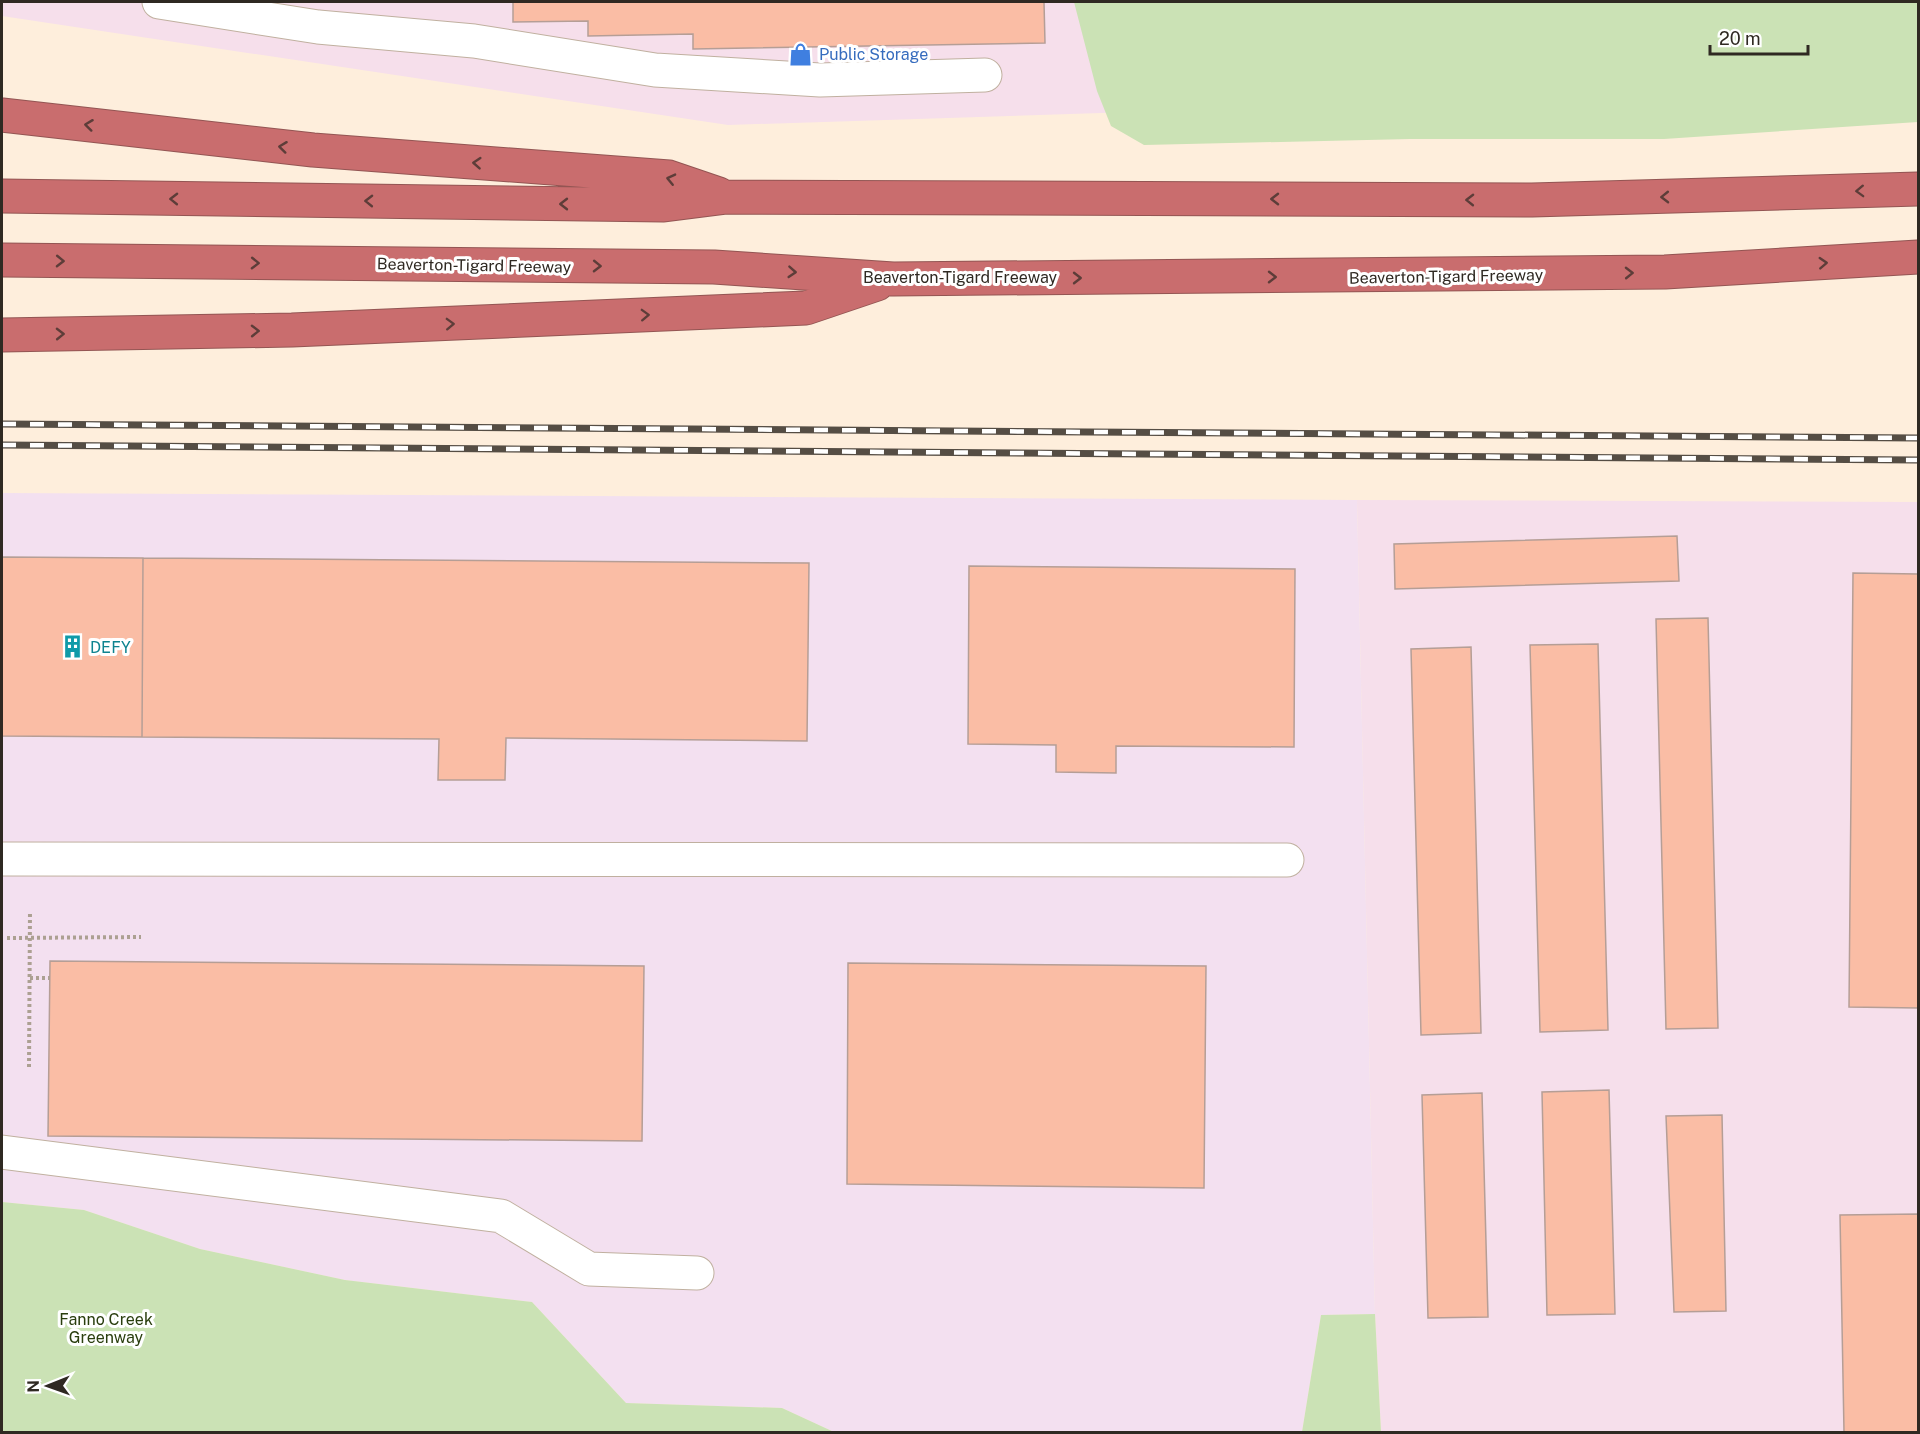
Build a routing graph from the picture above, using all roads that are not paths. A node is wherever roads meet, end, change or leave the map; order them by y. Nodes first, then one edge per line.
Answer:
1 (159, 2) edge
2 (985, 75) dead end
3 (2, 115) edge
4 (1918, 189) edge
5 (2, 196) edge
6 (727, 197) junction
7 (1918, 257) edge
8 (2, 260) edge
9 (893, 279) junction
10 (2, 335) edge
11 (2, 860) edge
12 (1287, 860) dead end
13 (2, 1152) edge
14 (697, 1273) dead end

1 - 2 lane
6 -> 3 highway
4 -> 6 highway
6 -> 5 highway
9 -> 7 highway, Beaverton-Tigard Freeway
8 -> 9 highway, Beaverton-Tigard Freeway
10 -> 9 highway
11 - 12 lane
13 - 14 lane

